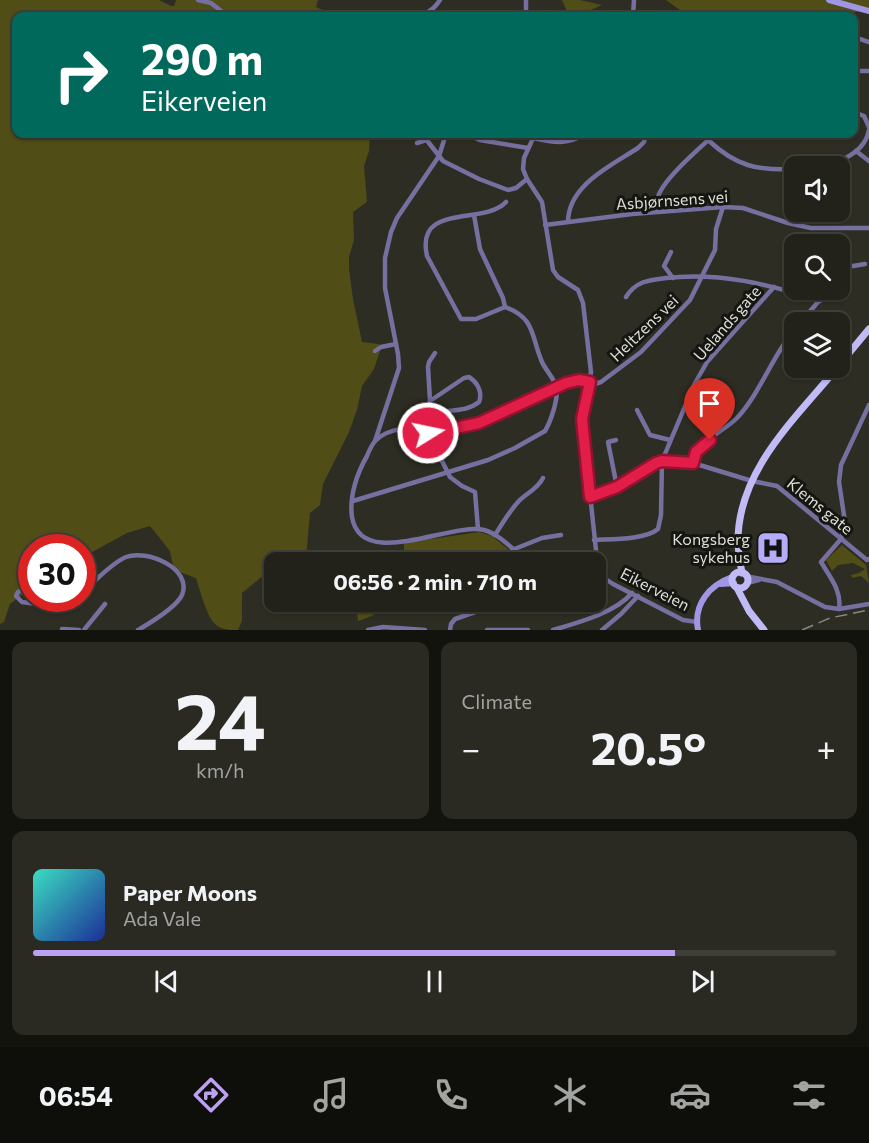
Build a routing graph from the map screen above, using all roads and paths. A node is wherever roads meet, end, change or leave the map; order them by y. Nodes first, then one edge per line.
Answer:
1 (198, 0) edge
2 (440, 0) edge
3 (829, 0) edge
4 (869, 11) edge
5 (222, 12) edge
6 (430, 12) edge
7 (858, 114) edge
8 (869, 128) edge
9 (445, 138) edge
10 (478, 138) edge
11 (533, 138) edge
12 (541, 138) edge
13 (576, 138) edge
14 (645, 138) edge
15 (710, 138) edge
16 (426, 140) joint
17 (708, 140) junction
18 (417, 143) dead end
19 (528, 148) junction
20 (856, 151) junction
21 (438, 156) junction
22 (847, 156) edge
23 (869, 161) edge
24 (784, 169) edge
25 (527, 179) junction
26 (506, 202) dead end
27 (723, 207) junction
28 (657, 211) junction
29 (474, 215) junction
30 (568, 222) junction
31 (545, 225) junction
32 (869, 228) edge
33 (671, 252) dead end
34 (865, 264) dead end
35 (850, 266) edge
36 (701, 276) junction
37 (673, 278) junction
38 (774, 287) junction
39 (626, 297) dead end
40 (820, 301) joint
41 (505, 307) junction
42 (810, 312) edge
43 (869, 329) edge
44 (784, 343) edge
45 (396, 344) junction
46 (375, 351) dead end
47 (850, 352) edge
48 (435, 353) dead end
49 (829, 378) edge
50 (590, 384) junction
51 (557, 388) junction
52 (430, 401) junction
53 (869, 405) edge
54 (637, 410) dead end
55 (429, 415) junction
56 (428, 428) junction
57 (616, 440) dead end
58 (670, 440) junction
59 (375, 441) junction
60 (662, 461) junction
61 (693, 463) junction
62 (448, 473) junction
63 (543, 478) dead end
64 (752, 481) junction
65 (617, 487) junction
66 (590, 497) junction
67 (353, 501) junction
68 (478, 529) junction
69 (495, 535) junction
70 (561, 535) dead end
71 (841, 539) junction
72 (594, 540) junction
73 (512, 550) junction
74 (515, 552) edge
75 (595, 552) edge
76 (868, 561) edge
77 (606, 579) edge
78 (740, 580) junction
79 (96, 581) edge
80 (632, 593) junction
81 (638, 596) junction
82 (105, 604) dead end
83 (869, 604) edge
84 (839, 609) junction
85 (475, 612) edge
86 (697, 622) junction
87 (145, 628) edge
88 (62, 629) edge
89 (79, 630) edge
90 (84, 630) edge
91 (138, 630) edge
92 (368, 630) edge
93 (413, 630) edge
94 (425, 630) edge
95 (450, 630) edge
96 (487, 630) edge
97 (528, 630) edge
98 (553, 630) edge
99 (602, 630) edge
100 (698, 630) edge
101 (764, 630) edge

1 - 5 street
2 - 6 street
3 - 4 main road
7 - 8 street
8 - 20 street
9 - 21 street
10 - 19 street
11 - 19 street
12 - 13 street
14 - 30 street
15 - 17 street
16 - 18 street
16 - 21 street
17 - 24 street
17 - 28 street
19 - 25 street
20 - 22 street
20 - 23 street
21 - 25 street
21 - 45 street
25 - 31 street, Eikerveien
26 - 29 street
27 - 28 street, Asbjørnsens vei
27 - 32 street, Asbjørnsens vei
27 - 36 street, Heltzens vei
28 - 30 street, Asbjørnsens vei
29 - 41 street
29 - 41 street
30 - 31 street, Asbjørnsens vei
31 - 50 street, Eikerveien
33 - 37 street
34 - 35 street
36 - 37 street
36 - 38 street
36 - 50 street, Heltzens vei
37 - 39 street
38 - 40 street
38 - 58 street, Uelands gate
40 - 42 street
41 - 51 street
43 - 47 main road
44 - 61 street
45 - 46 street
45 - 59 street
48 - 52 street
49 - 64 main road
50 - 51 street
50 - 66 street, Eikerveien
51 - 56 street
51 - 62 street
52 - 55 street
52 - 55 street
53 - 71 street
54 - 58 street
55 - 56 street
56 - 59 street
56 - 62 street
57 - 65 street
58 - 60 street, Uelands gate
59 - 67 street
60 - 61 street, Klems gate
60 - 65 street
60 - 72 street, Uelands gate
61 - 64 street, Klems gate
62 - 67 street
62 - 68 street
63 - 69 street
64 - 71 street, Klems gate
64 - 78 main road
65 - 66 street
66 - 72 street, Eikerveien
67 - 68 street
68 - 69 street
69 - 73 street
70 - 73 street
71 - 76 street, Klems gate
71 - 84 street
72 - 75 street, Eikerveien
73 - 74 street
77 - 80 street, Eikerveien
78 - 84 street
78 - 86 main road, Eikerveien
78 - 101 main road
79 - 87 street
80 - 81 street, Eikerveien
80 - 98 street
81 - 86 street, Eikerveien
81 - 99 street
82 - 90 street
83 - 84 street
85 - 95 street
86 - 100 main road, Eikerveien
87 - 91 street
88 - 89 street
92 - 93 street
93 - 94 street
96 - 97 street

